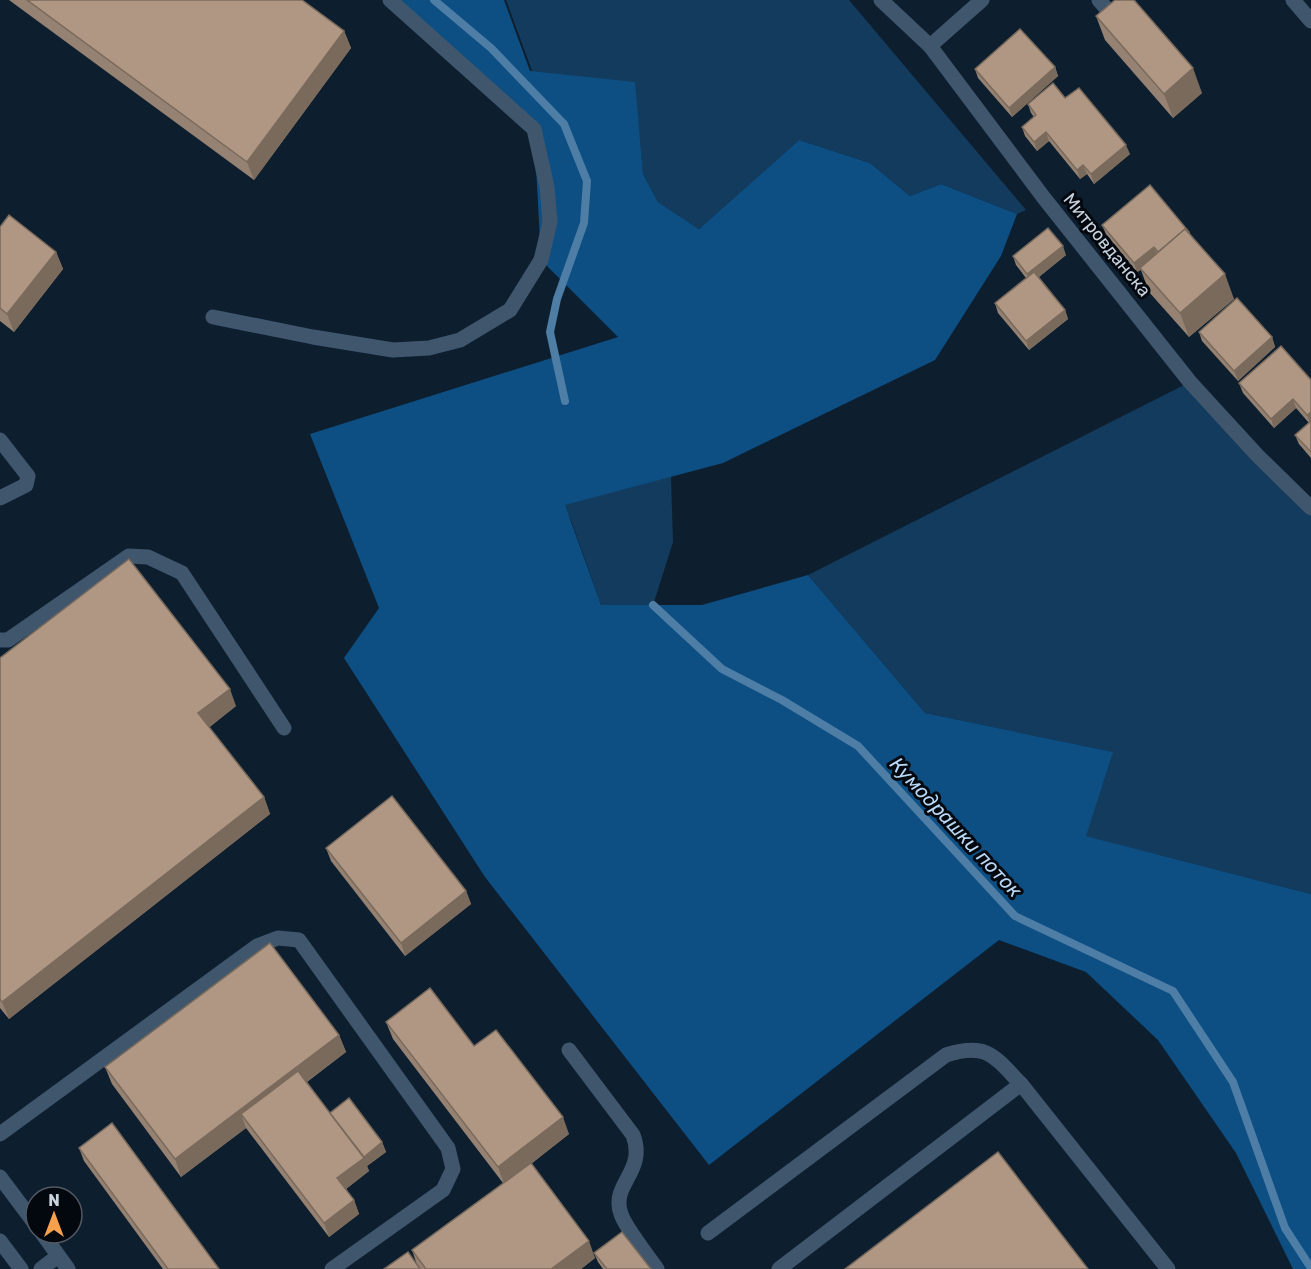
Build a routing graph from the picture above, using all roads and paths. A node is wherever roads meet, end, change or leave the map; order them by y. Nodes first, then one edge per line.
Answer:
1 (390, 0) edge
2 (881, 0) edge
3 (982, 0) edge
4 (1099, 0) edge
5 (1293, 0) edge
6 (1112, 15) edge
7 (1311, 21) edge
8 (930, 46) junction
9 (213, 317) dead end
10 (0, 440) edge
11 (0, 498) edge
12 (1311, 508) edge
13 (0, 640) edge
14 (284, 728) dead end
15 (569, 1050) dead end
16 (1021, 1084) junction
17 (0, 1134) edge
18 (0, 1177) edge
19 (24, 1209) edge
20 (708, 1233) dead end
21 (0, 1241) edge
22 (50, 1245) edge
23 (58, 1256) junction
24 (21, 1269) edge
25 (41, 1269) edge
26 (68, 1269) edge
27 (332, 1269) edge
28 (657, 1269) edge
29 (779, 1269) edge
30 (1168, 1269) edge

1 - 9 street
2 - 8 street, Митровданска
3 - 8 street
4 - 6 street
5 - 7 street
8 - 12 street, Митровданска
10 - 11 street
13 - 14 street
15 - 28 street
16 - 20 street
16 - 29 street
16 - 30 street
17 - 27 street
18 - 19 street
21 - 24 street
22 - 23 street
23 - 25 street
23 - 26 street

